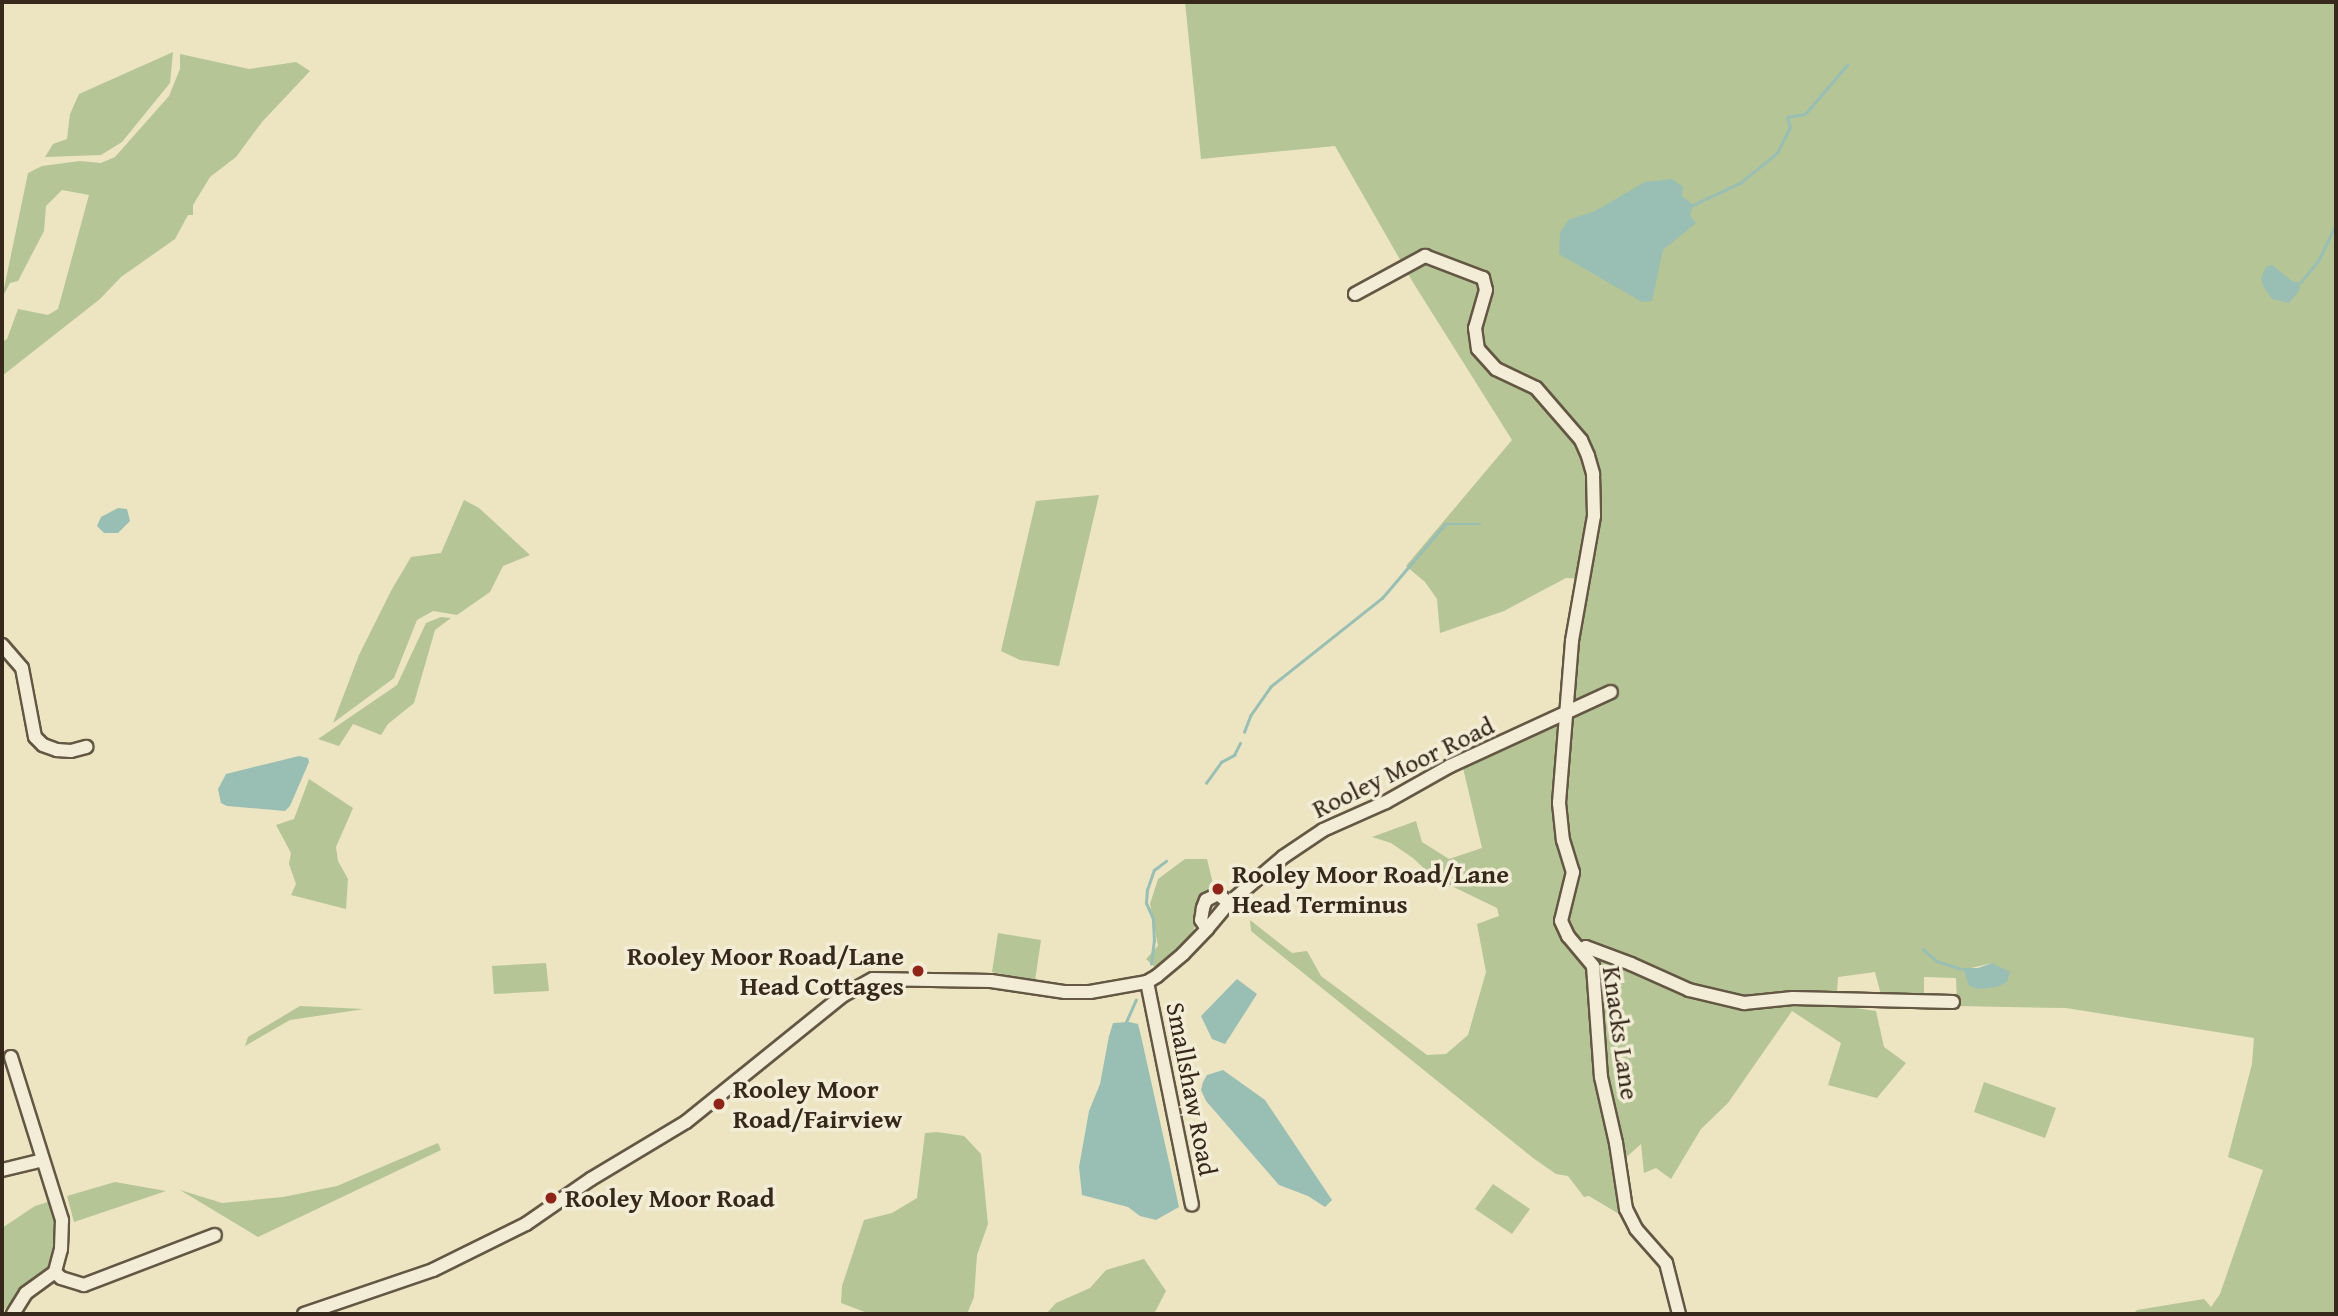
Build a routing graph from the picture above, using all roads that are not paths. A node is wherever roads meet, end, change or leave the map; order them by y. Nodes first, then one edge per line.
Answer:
1 (1355, 295) dead end
2 (2, 645) edge
3 (1611, 692) dead end
4 (1568, 712) junction
5 (86, 747) dead end
6 (1229, 903) junction
7 (1207, 929) junction
8 (1581, 949) junction
9 (1147, 982) junction
10 (1953, 1002) dead end
11 (11, 1058) dead end
12 (43, 1160) junction
13 (2, 1171) edge
14 (1192, 1205) dead end
15 (215, 1236) dead end
16 (55, 1272) junction
17 (13, 1314) edge
18 (303, 1314) edge
19 (1679, 1314) edge

1 - 4 street, Knacks Lane
2 - 5 street
3 - 4 street, Rooley Moor Road
4 - 6 street, Rooley Moor Road
4 - 8 street, Knacks Lane
6 - 7 street, Rooley Moor Road
6 - 7 street
7 - 9 street, Rooley Moor Road
8 - 10 street
8 - 19 street, Knacks Lane
9 - 14 street, Smallshaw Road
9 - 18 street, Rooley Moor Road
11 - 12 street
12 - 13 street
12 - 16 street
15 - 16 street
16 - 17 street

